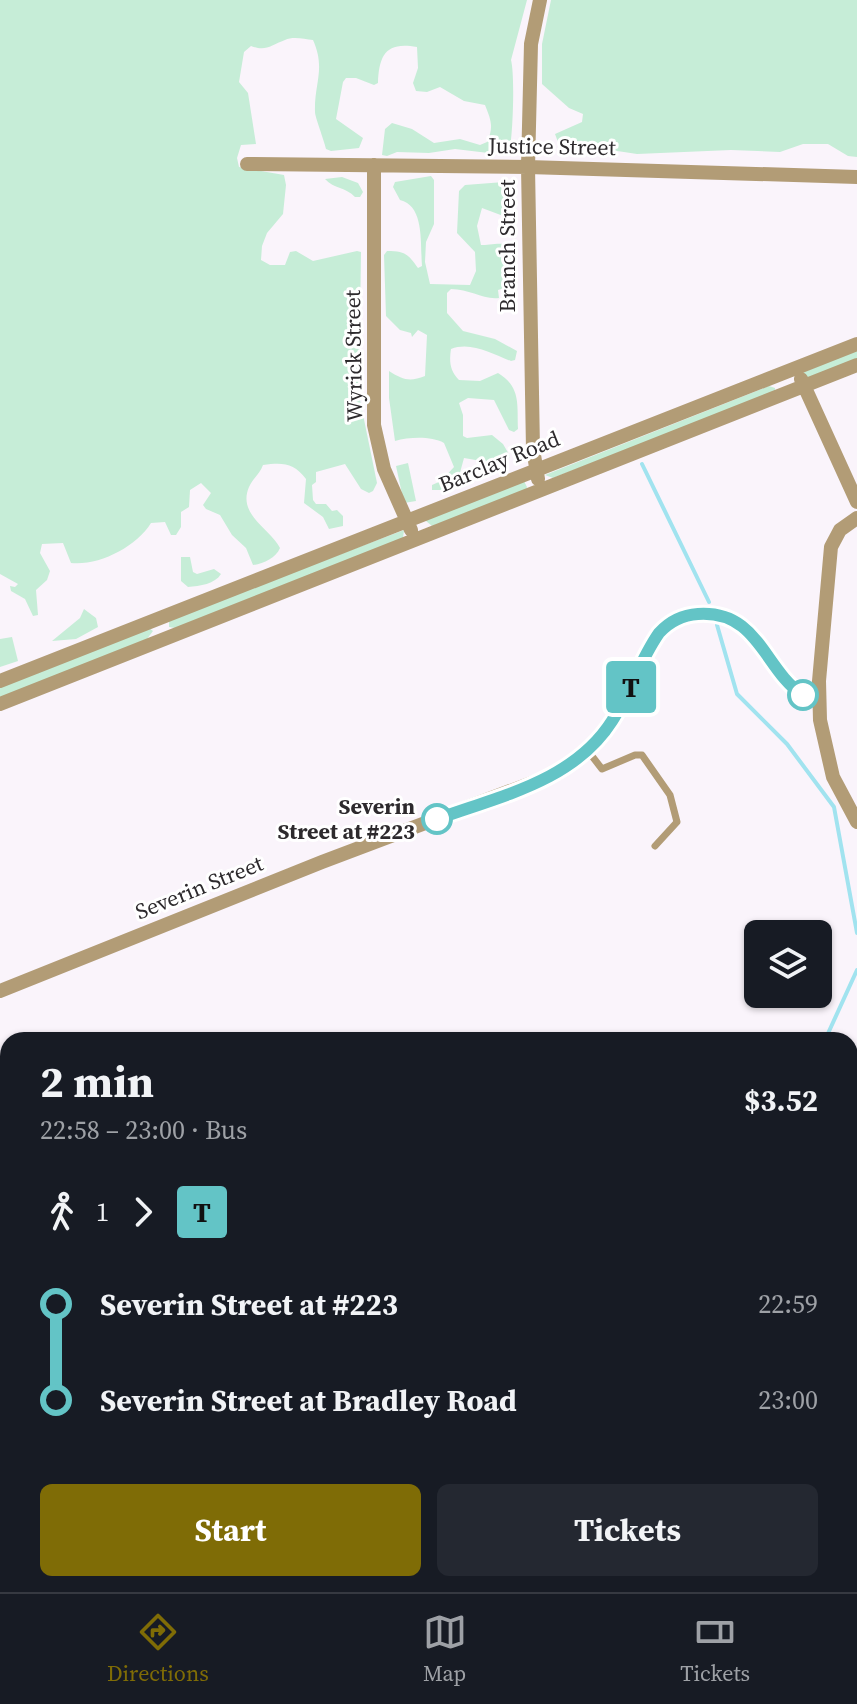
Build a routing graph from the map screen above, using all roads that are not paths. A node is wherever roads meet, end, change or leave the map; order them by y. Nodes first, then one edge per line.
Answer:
1 (540, 0) edge
2 (247, 164) dead end
3 (374, 165) junction
4 (528, 167) junction
5 (857, 177) edge
6 (857, 344) edge
7 (857, 365) edge
8 (794, 368) junction
9 (805, 385) junction
10 (535, 470) junction
11 (543, 490) junction
12 (857, 502) edge
13 (857, 518) edge
14 (407, 521) junction
15 (414, 538) junction
16 (157, 619) junction
17 (164, 639) junction
18 (0, 681) edge
19 (818, 700) junction
20 (0, 704) edge
21 (588, 751) junction
22 (857, 822) edge
23 (655, 846) dead end
24 (0, 991) edge

1 - 4 street, Branch Street
2 - 3 street, Justice Street
3 - 4 street, Justice Street
3 - 14 street, Wyrick Street
4 - 5 street, Justice Street
4 - 10 street, Branch Street
6 - 8 street, Barclay Road
7 - 9 street, Barclay Road
8 - 9 street
8 - 10 street, Barclay Road
9 - 11 street, Barclay Road
9 - 12 street
10 - 11 street, Branch Street
10 - 14 street, Barclay Road
11 - 15 street, Barclay Road
13 - 19 street
14 - 15 street, Wyrick Street
14 - 16 street, Barclay Road
15 - 17 street, Barclay Road
16 - 17 street
16 - 18 street, Barclay Road
17 - 20 street, Barclay Road
19 - 21 street, Severin Street
19 - 22 street
21 - 23 lane
21 - 24 street, Severin Street

